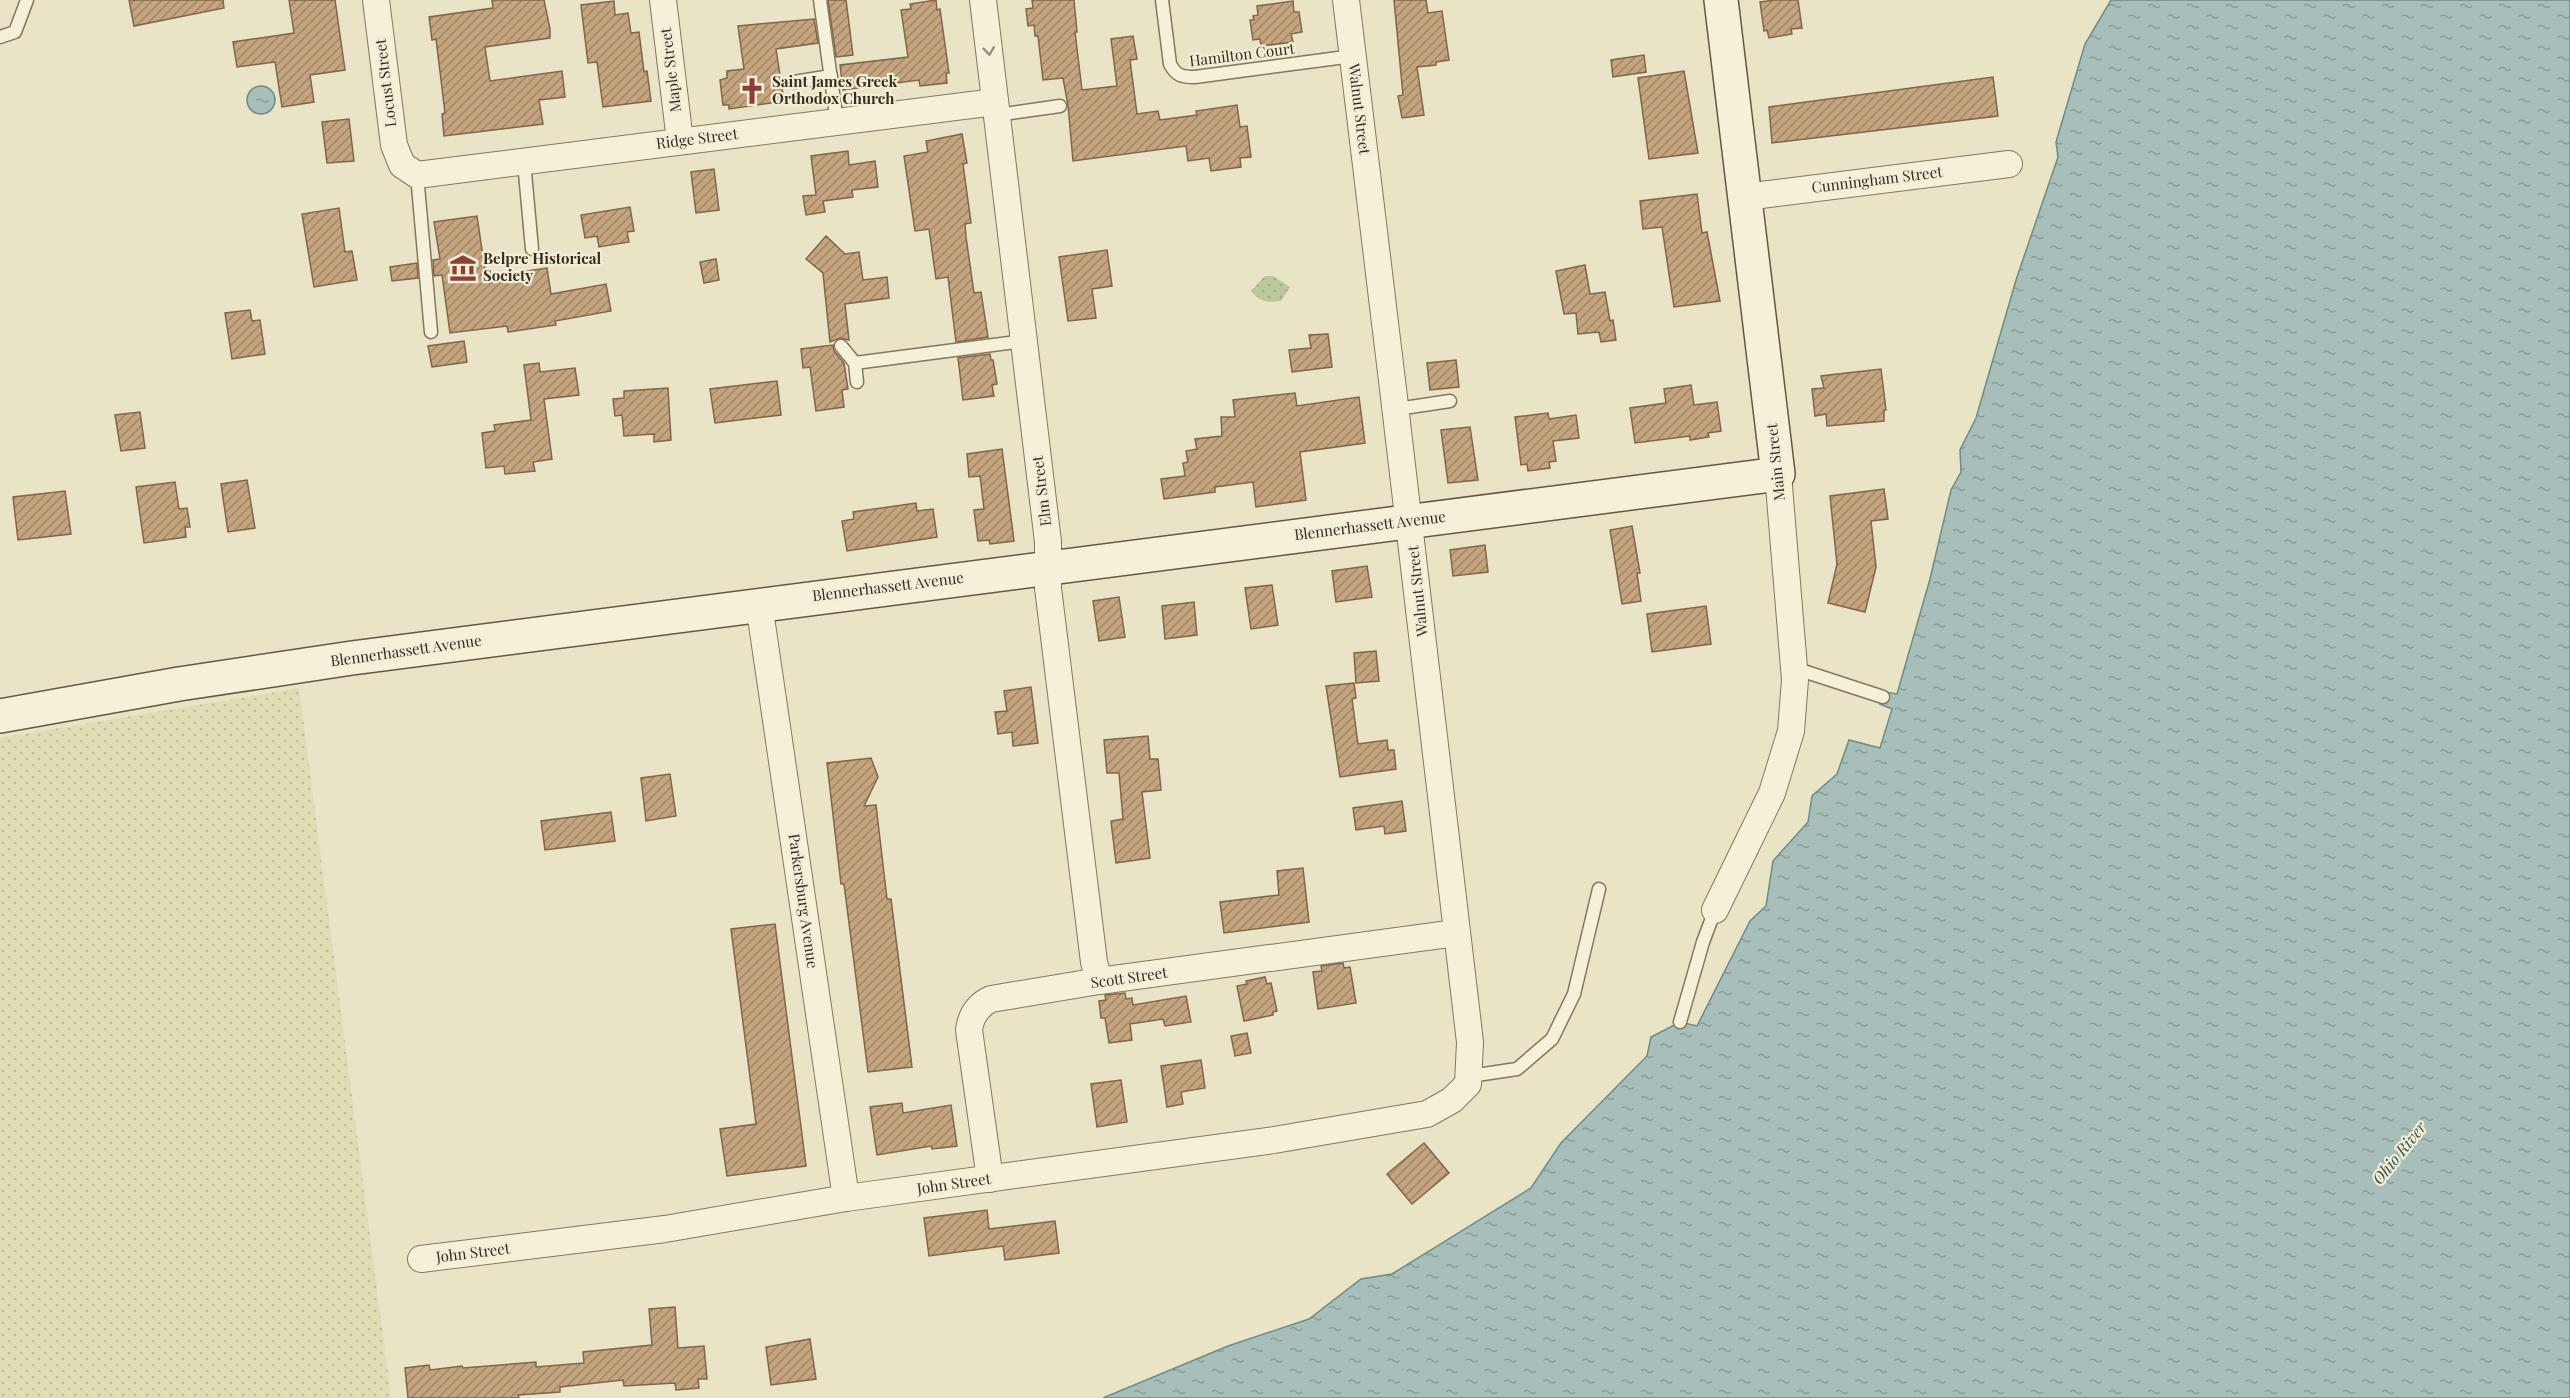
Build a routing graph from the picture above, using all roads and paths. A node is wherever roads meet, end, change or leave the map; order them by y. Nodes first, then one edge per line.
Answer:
1 (27, 0) edge
2 (376, 0) edge
3 (663, 0) edge
4 (820, 0) edge
5 (983, 0) edge
6 (1162, 0) edge
7 (1346, 0) edge
8 (1721, 0) edge
9 (0, 37) edge
10 (1353, 56) junction
11 (831, 76) junction
12 (794, 82) dead end
13 (1060, 106) dead end
14 (996, 109) junction
15 (837, 122) junction
16 (680, 141) junction
17 (524, 162) junction
18 (2009, 164) dead end
19 (409, 170) junction
20 (1745, 196) junction
21 (532, 249) dead end
22 (430, 332) dead end
23 (1024, 341) junction
24 (841, 346) dead end
25 (855, 363) junction
26 (857, 382) dead end
27 (1450, 401) dead end
28 (1396, 409) junction
29 (1778, 474) junction
30 (1410, 520) junction
31 (1049, 567) junction
32 (759, 604) junction
33 (1794, 668) junction
34 (1883, 697) dead end
35 (0, 716) edge
36 (1599, 890) dead end
37 (1715, 910) joint
38 (1456, 933) junction
39 (1099, 981) junction
40 (1680, 1022) dead end
41 (1470, 1076) junction
42 (990, 1179) junction
43 (846, 1198) junction
44 (421, 1259) dead end

1 - 9 lane
2 - 19 street, Locust Street
3 - 16 street, Maple Street
4 - 11 lane
5 -> 14 street, Elm Street
6 - 10 lane, Hamilton Court
7 - 10 street, Walnut Street
8 - 20 street, Main Street
10 - 28 street, Walnut Street
11 - 12 lane
11 - 15 lane
13 - 14 lane
14 - 15 street, Ridge Street
14 - 23 street, Elm Street
15 - 16 street, Ridge Street
16 - 17 street, Ridge Street
17 - 19 street, Ridge Street
17 - 21 lane
18 - 20 street, Cunningham Street
19 - 22 lane
20 - 29 street, Main Street
23 - 25 lane
23 - 31 street, Elm Street
24 - 25 lane
25 - 26 lane
27 - 28 lane
28 - 30 street, Walnut Street
29 - 30 street, Blennerhassett Avenue
29 - 33 street, Main Street
30 - 31 street, Blennerhassett Avenue
30 - 38 street, Walnut Street
31 - 32 street, Blennerhassett Avenue
31 - 39 street, Elm Street
32 - 35 street, Blennerhassett Avenue
32 - 43 street, Parkersburg Avenue
33 - 34 lane
33 - 37 street, Main Street
36 - 41 lane
37 - 40 lane
38 - 39 street, Scott Street
38 - 41 street, Walnut Street
39 - 42 street, Scott Street
41 - 42 street, John Street
42 - 43 street, John Street
43 - 44 street, John Street

